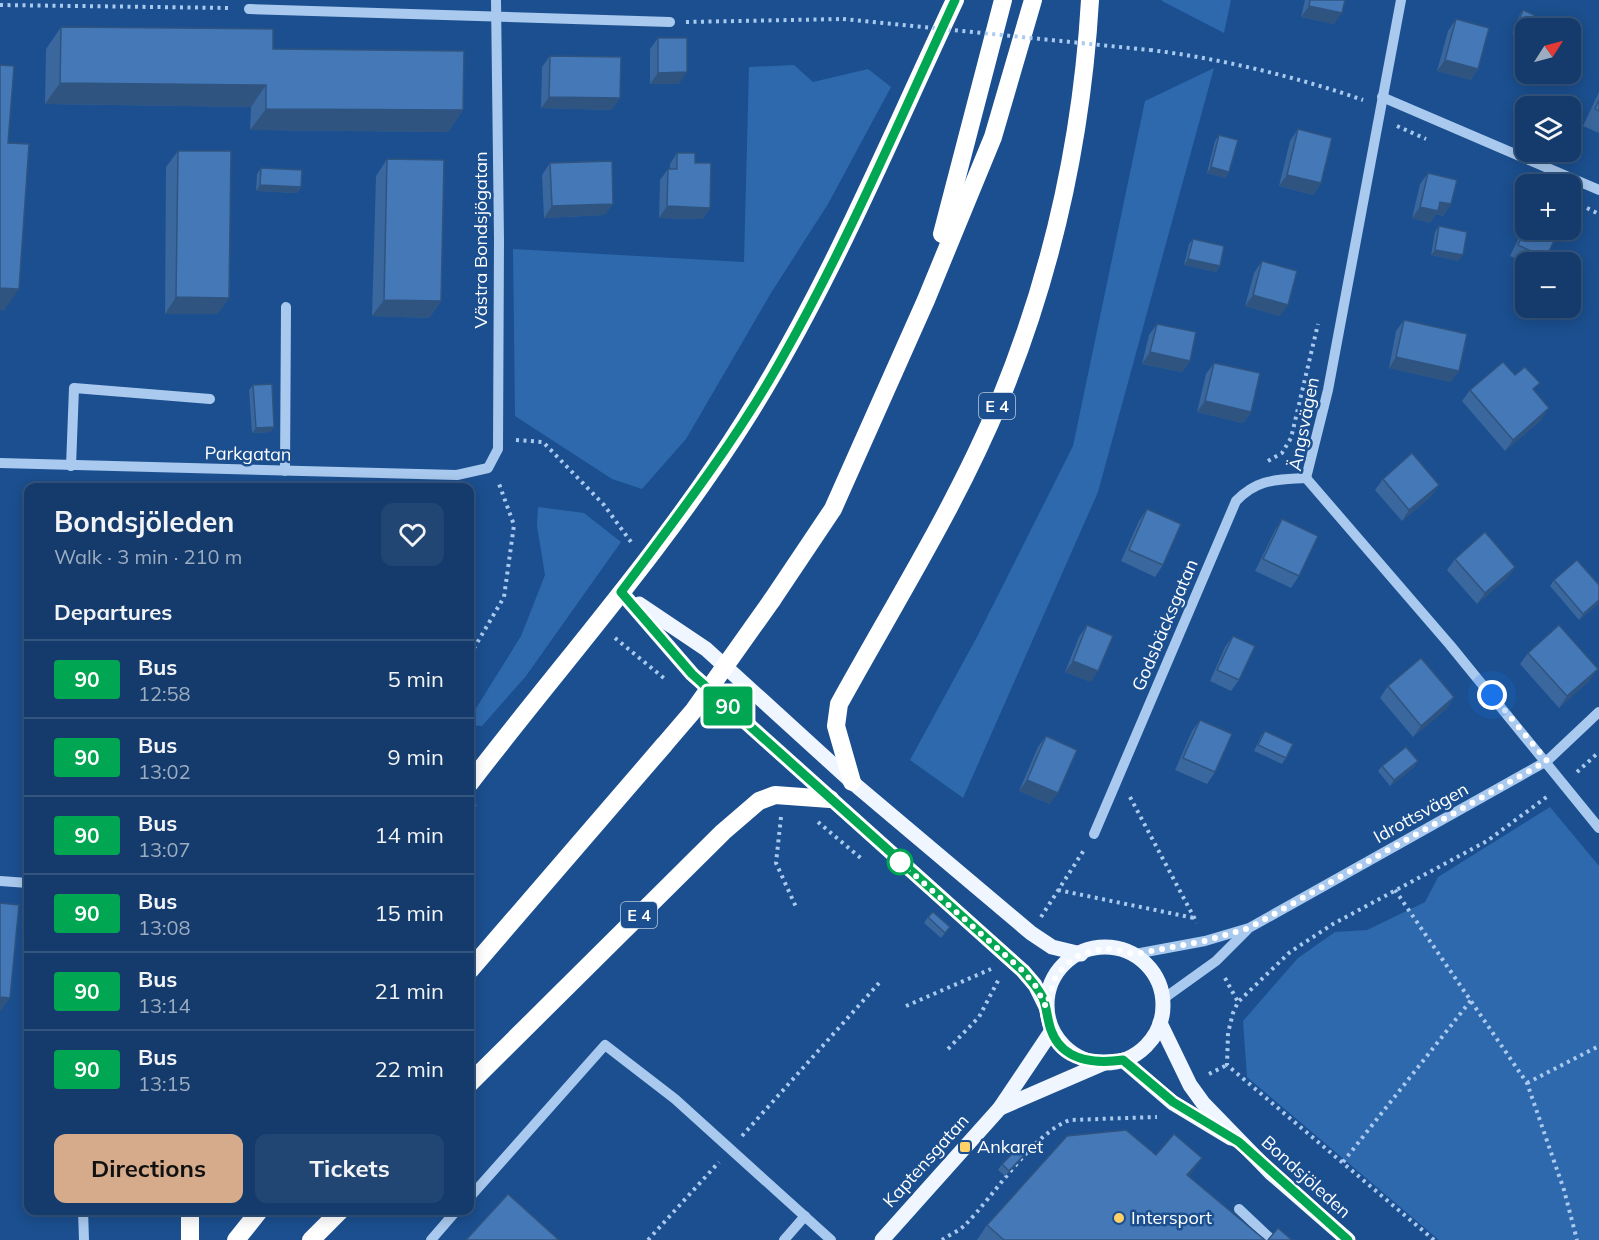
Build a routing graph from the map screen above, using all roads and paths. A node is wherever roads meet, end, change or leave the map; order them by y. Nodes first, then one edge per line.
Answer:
1 (496, 0) edge
2 (955, 0) edge
3 (1003, 0) edge
4 (1033, 0) edge
5 (1090, 0) edge
6 (1401, 0) edge
7 (0, 5) edge
8 (249, 9) joint
9 (495, 16) junction
10 (670, 22) joint
11 (1366, 89) dead end
12 (1382, 97) junction
13 (1363, 100) junction
14 (1361, 111) dead end
15 (1380, 113) junction
16 (1401, 129) dead end
17 (1599, 190) edge
18 (926, 300) junction
19 (286, 307) dead end
20 (1320, 313) dead end
21 (210, 399) dead end
22 (519, 440) dead end
23 (0, 463) edge
24 (492, 463) junction
25 (1265, 463) dead end
26 (70, 466) junction
27 (285, 471) junction
28 (1306, 478) junction
29 (633, 545) dead end
30 (621, 592) junction
31 (474, 648) edge
32 (1599, 712) edge
33 (1599, 752) edge
34 (1547, 761) junction
35 (1119, 774) junction
36 (474, 778) edge
37 (852, 782) junction
38 (1565, 784) junction
39 (830, 799) junction
40 (786, 813) dead end
41 (1597, 821) edge
42 (1094, 834) dead end
43 (0, 882) edge
44 (24, 883) edge
45 (1058, 890) dead end
46 (1395, 890) junction
47 (796, 907) dead end
48 (1194, 918) junction
49 (1249, 928) junction
50 (1200, 930) dead end
51 (1081, 954) junction
52 (1135, 954) junction
53 (474, 965) edge
54 (1000, 976) dead end
55 (1227, 981) dead end
56 (879, 982) dead end
57 (1163, 999) junction
58 (1472, 999) junction
59 (1238, 1002) junction
60 (1046, 1007) junction
61 (1160, 1023) junction
62 (1051, 1032) junction
63 (1599, 1046) edge
64 (948, 1049) dead end
65 (1123, 1060) junction
66 (1104, 1063) junction
67 (474, 1079) edge
68 (1527, 1083) junction
69 (1000, 1108) junction
70 (1166, 1111) dead end
71 (739, 1140) dead end
72 (1239, 1142) junction
73 (719, 1161) dead end
74 (1342, 1162) junction
75 (474, 1193) edge
76 (1239, 1209) dead end
77 (83, 1215) edge
78 (190, 1215) edge
79 (256, 1215) edge
80 (336, 1215) edge
81 (453, 1215) edge
82 (805, 1216) junction
83 (947, 1236) junction
84 (84, 1240) edge
85 (190, 1240) edge
86 (236, 1240) edge
87 (311, 1240) edge
88 (431, 1240) edge
89 (648, 1240) edge
90 (784, 1240) edge
91 (831, 1240) edge
92 (882, 1240) edge
93 (942, 1240) edge
94 (952, 1240) edge
95 (1272, 1240) edge
96 (1348, 1240) edge
97 (1434, 1240) edge
98 (1576, 1240) edge

1 - 9 street, Västra Bondsjögatan
2 - 30 highway
3 - 18 highway
4 - 18 highway
5 - 37 highway, E 4
6 - 12 street, Ängsvägen
7 - 8 path
8 - 9 street
9 - 10 street
9 - 24 street, Västra Bondsjögatan
10 - 13 path, bridge
11 - 13 path
12 - 15 street, Ängsvägen
12 - 17 street
13 - 14 path
13 - 15 path
15 - 16 path
15 - 28 street, Ängsvägen
18 - 53 highway, bridge
19 - 27 street
20 - 25 path
21 - 26 street
22 - 29 path
23 - 26 street, Parkgatan
24 - 27 street, Parkgatan
24 - 31 path
26 - 27 street, Parkgatan
28 - 34 street, Ängsvägen
28 - 35 street, Godsbäcksgatan
30 - 36 highway
30 - 37 main road
30 - 39 main road
32 - 34 street, Idrottsvägen
33 - 38 path
34 - 38 street, Ängsvägen
34 - 49 street, Idrottsvägen
35 - 42 street, Godsbäcksgatan
35 - 48 path
37 - 51 main road
38 - 41 street, Ängsvägen
38 - 46 path
39 - 60 main road
39 - 67 highway, E 4
40 - 47 path
43 - 44 street
45 - 48 path
46 - 58 path
46 - 59 path
48 - 50 path
49 - 52 street, Idrottsvägen
49 - 57 street, Idrottsvägen
51 - 52 main road
51 - 60 main road
52 - 57 main road
54 - 64 path
55 - 59 path
56 - 71 path
57 - 61 main road
58 - 68 path
58 - 74 path
59 - 74 path
60 - 62 main road
61 - 65 main road
61 - 72 main road, Bondsjöleden
62 - 66 main road
62 - 69 main road, Kaptensgatan
63 - 68 path
65 - 66 main road
65 - 72 main road, Bondsjöleden
66 - 69 main road, Kaptensgatan
68 - 98 path
69 - 92 main road, Kaptensgatan
70 - 83 path
72 - 96 main road, Bondsjöleden
73 - 89 path
74 - 97 path
75 - 82 street
76 - 95 street
77 - 84 street
78 - 85 highway
79 - 86 highway
80 - 87 highway
81 - 88 street
82 - 90 street
82 - 91 street
83 - 93 path
83 - 94 path

